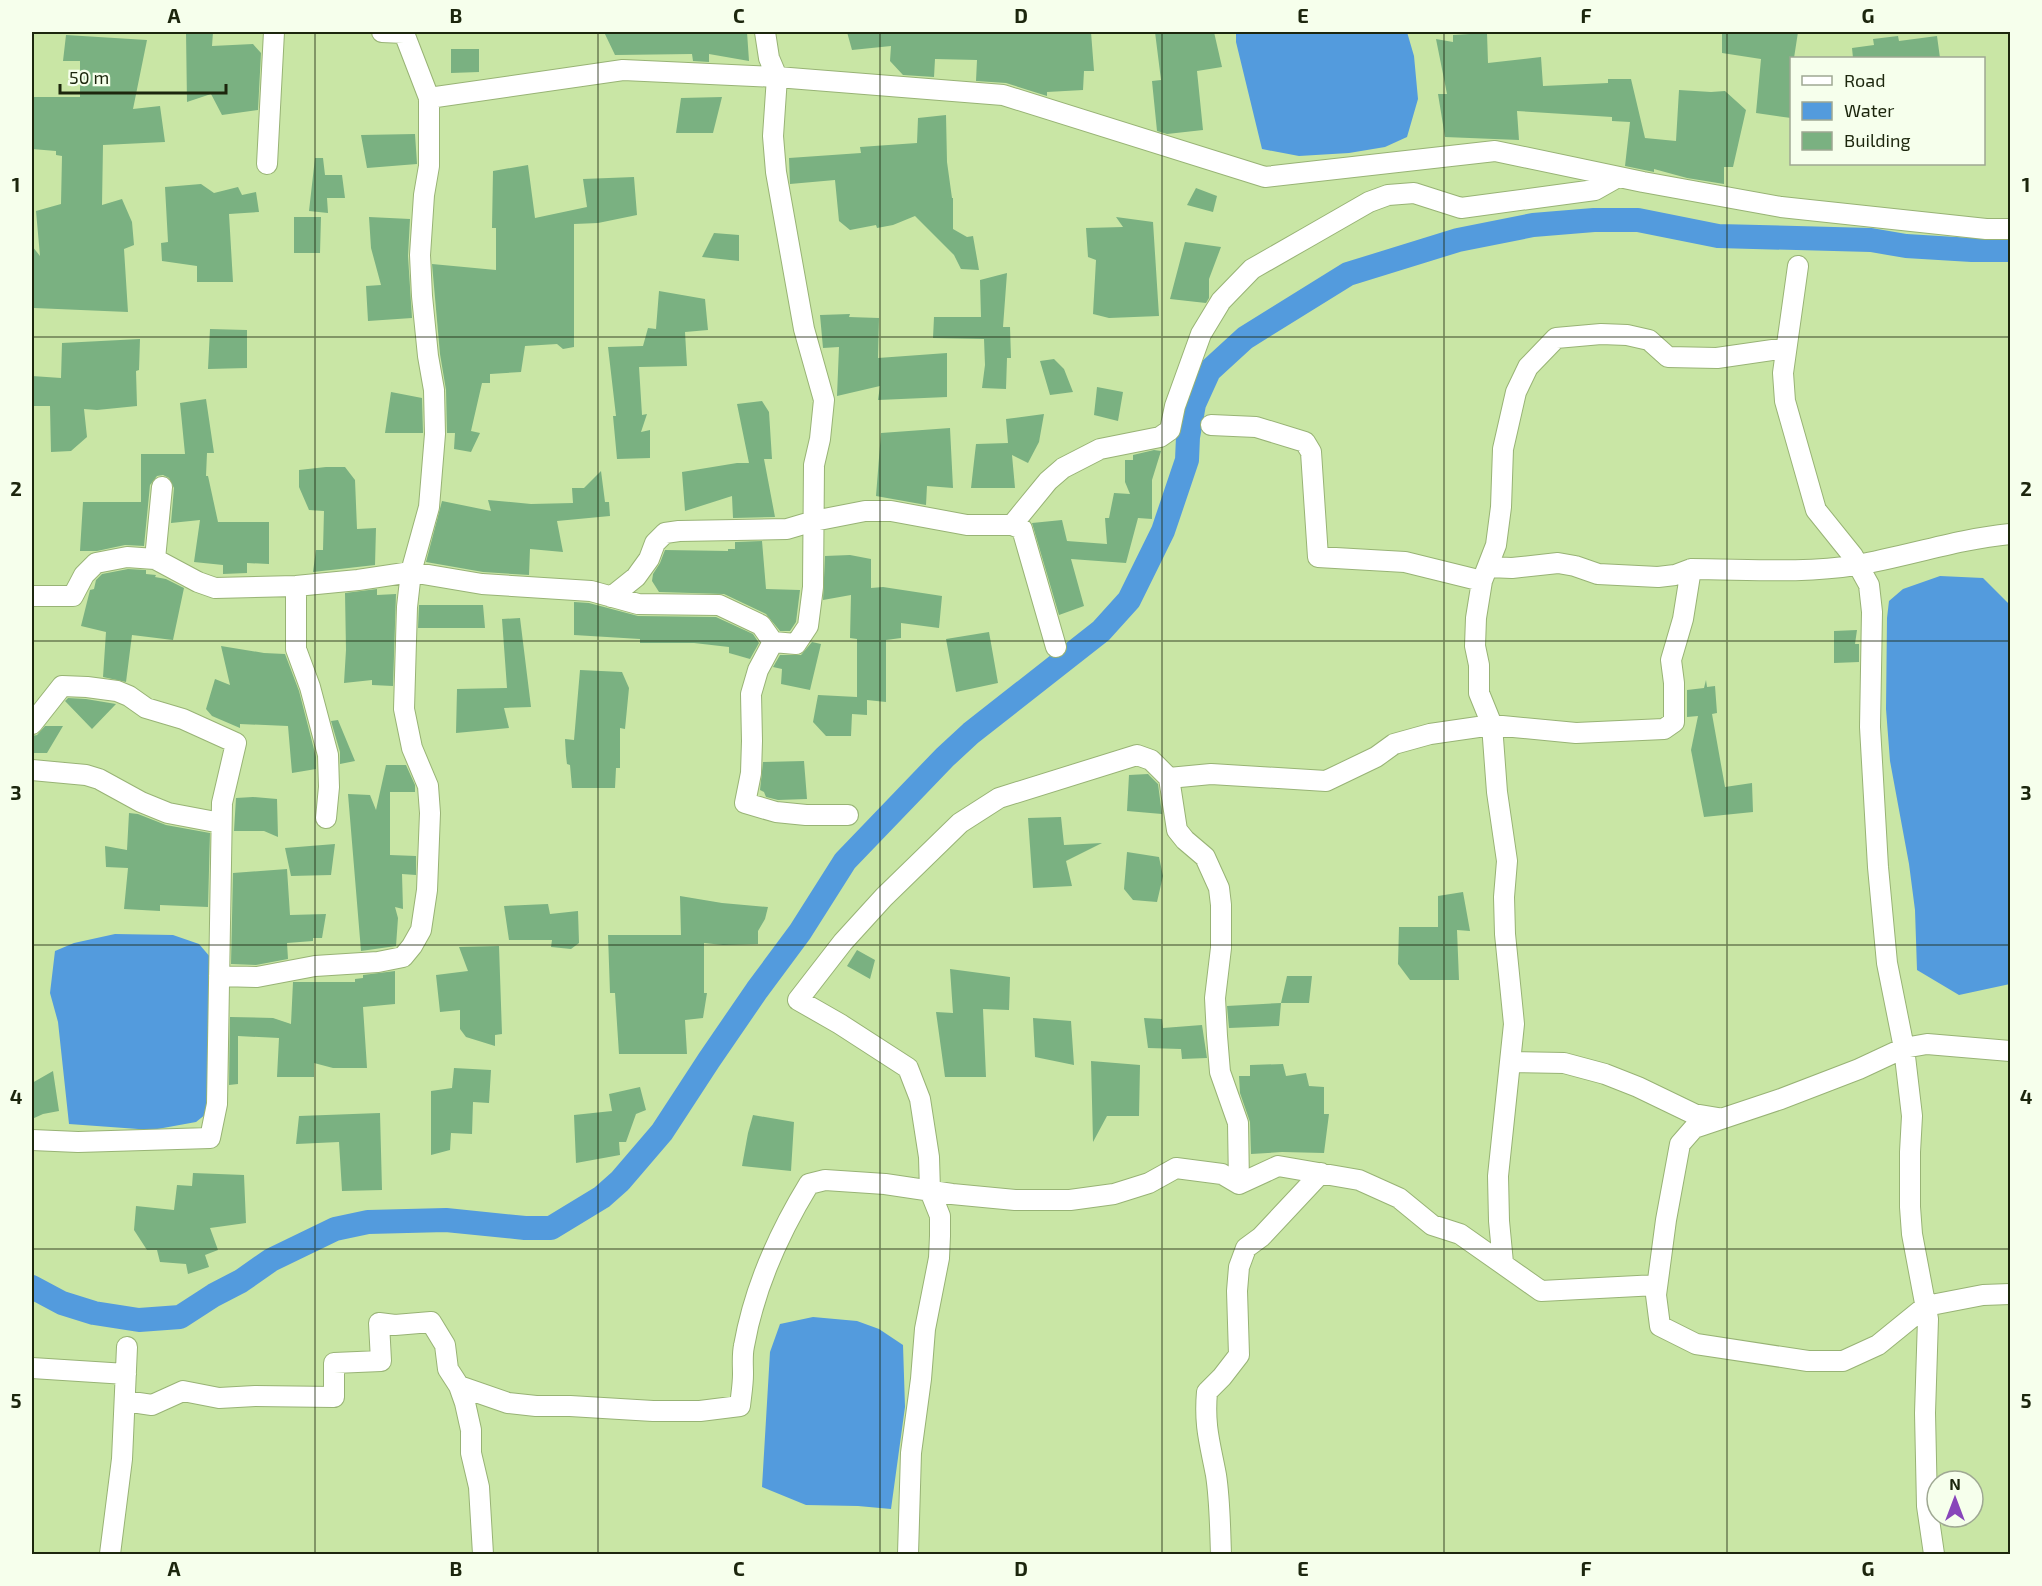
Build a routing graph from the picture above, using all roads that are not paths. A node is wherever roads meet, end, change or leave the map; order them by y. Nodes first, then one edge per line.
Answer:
1 (273, 32) edge
2 (382, 32) edge
3 (404, 32) edge
4 (765, 32) edge
5 (777, 77) junction
6 (429, 98) junction
7 (267, 164) dead end
8 (1618, 177) junction
9 (2010, 229) edge
10 (1798, 266) dead end
11 (1786, 348) junction
12 (1211, 425) dead end
13 (162, 487) dead end
14 (814, 521) junction
15 (1012, 525) junction
16 (2010, 534) edge
17 (155, 559) junction
18 (1857, 564) junction
19 (1690, 568) junction
20 (411, 572) junction
21 (1485, 574) junction
22 (296, 586) junction
23 (32, 597) edge
24 (611, 597) junction
25 (773, 642) junction
26 (1056, 647) dead end
27 (32, 724) edge
28 (1492, 725) junction
29 (32, 770) edge
30 (1169, 778) junction
31 (848, 815) dead end
32 (326, 818) dead end
33 (221, 823) junction
34 (219, 976) junction
35 (1904, 1048) junction
36 (2010, 1051) edge
37 (1510, 1062) junction
38 (1719, 1118) junction
39 (32, 1140) edge
40 (1321, 1173) junction
41 (1239, 1184) junction
42 (930, 1191) junction
43 (1503, 1263) junction
44 (1657, 1285) junction
45 (2010, 1294) edge
46 (1926, 1306) junction
47 (127, 1347) dead end
48 (32, 1368) edge
49 (126, 1374) junction
50 (459, 1386) junction
51 (125, 1401) junction
52 (110, 1554) edge
53 (483, 1554) edge
54 (908, 1554) edge
55 (1221, 1554) edge
56 (1934, 1554) edge

1 - 7 street
2 - 3 street
3 - 6 street
4 - 5 street
5 - 6 street
5 - 8 street
5 - 14 street
6 - 20 street
8 - 9 street
8 - 15 street
10 - 11 street
11 - 18 street
11 - 21 street
12 - 21 street
13 - 17 street
14 - 15 street
14 - 24 street
14 - 25 street
15 - 26 street
16 - 18 street
17 - 22 street
17 - 23 street
18 - 19 street
18 - 35 street
19 - 21 street
19 - 28 street
20 - 22 street
20 - 24 street
20 - 34 street
21 - 28 street
22 - 32 street
24 - 25 street
25 - 31 street
27 - 33 street
28 - 30 street
28 - 37 street
29 - 33 street
30 - 41 street
30 - 42 street
33 - 34 street
34 - 39 street
35 - 36 street
35 - 38 street
35 - 46 street
37 - 38 street
37 - 43 street
38 - 44 street
40 - 41 street
40 - 43 street
40 - 55 street
41 - 42 street
42 - 50 street
42 - 54 street
43 - 44 street
44 - 46 street
45 - 46 street
46 - 56 street
47 - 49 street
48 - 49 street
49 - 51 street
50 - 51 street
50 - 53 street
51 - 52 street

